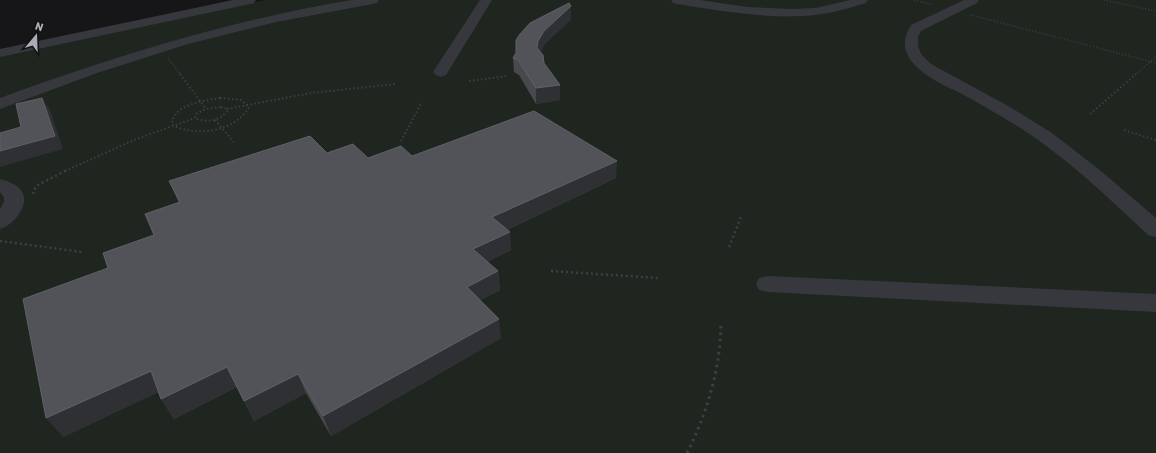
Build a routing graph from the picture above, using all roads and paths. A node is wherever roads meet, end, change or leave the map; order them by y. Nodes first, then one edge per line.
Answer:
1 (250, 0) edge
2 (373, 0) edge
3 (486, 0) edge
4 (677, 0) edge
5 (862, 0) edge
6 (914, 0) edge
7 (973, 0) edge
8 (1104, 0) edge
9 (1120, 0) edge
10 (1116, 2) junction
11 (952, 10) junction
12 (1156, 11) edge
13 (160, 48) junction
14 (0, 53) edge
15 (1156, 57) edge
16 (1150, 62) junction
17 (1156, 63) edge
18 (441, 72) dead end
19 (508, 76) dead end
20 (469, 82) dead end
21 (396, 84) dead end
22 (200, 102) junction
23 (422, 102) dead end
24 (0, 104) edge
25 (248, 104) junction
26 (206, 109) junction
27 (227, 109) junction
28 (1090, 114) dead end
29 (195, 118) junction
30 (215, 120) junction
31 (172, 125) junction
32 (222, 127) junction
33 (1124, 130) dead end
34 (1156, 140) edge
35 (401, 141) dead end
36 (234, 142) dead end
37 (0, 185) edge
38 (31, 200) dead end
39 (741, 217) dead end
40 (3, 228) edge
41 (1156, 230) edge
42 (0, 240) edge
43 (729, 247) dead end
44 (82, 252) dead end
45 (551, 271) dead end
46 (658, 278) dead end
47 (768, 284) dead end
48 (1156, 303) edge
49 (720, 325) dead end
50 (687, 453) edge

1 - 14 street
2 - 13 street
3 - 18 street
4 - 5 street
6 - 11 path
7 - 11 street
8 - 10 path
9 - 10 path
10 - 12 path
11 - 16 path
11 - 41 street
13 - 22 path
13 - 24 street
15 - 16 path
16 - 17 path
16 - 28 path
19 - 20 path
21 - 25 path
22 - 25 path
22 - 26 path
22 - 31 path
23 - 35 path
25 - 27 path
25 - 32 path
26 - 27 path
26 - 29 path
27 - 30 path
29 - 30 path
29 - 31 path
30 - 32 path
31 - 32 path
31 - 38 path
32 - 36 path
33 - 34 path
37 - 40 street
39 - 43 path
40 - 42 path
42 - 44 path
45 - 46 path
47 - 48 street
49 - 50 path

